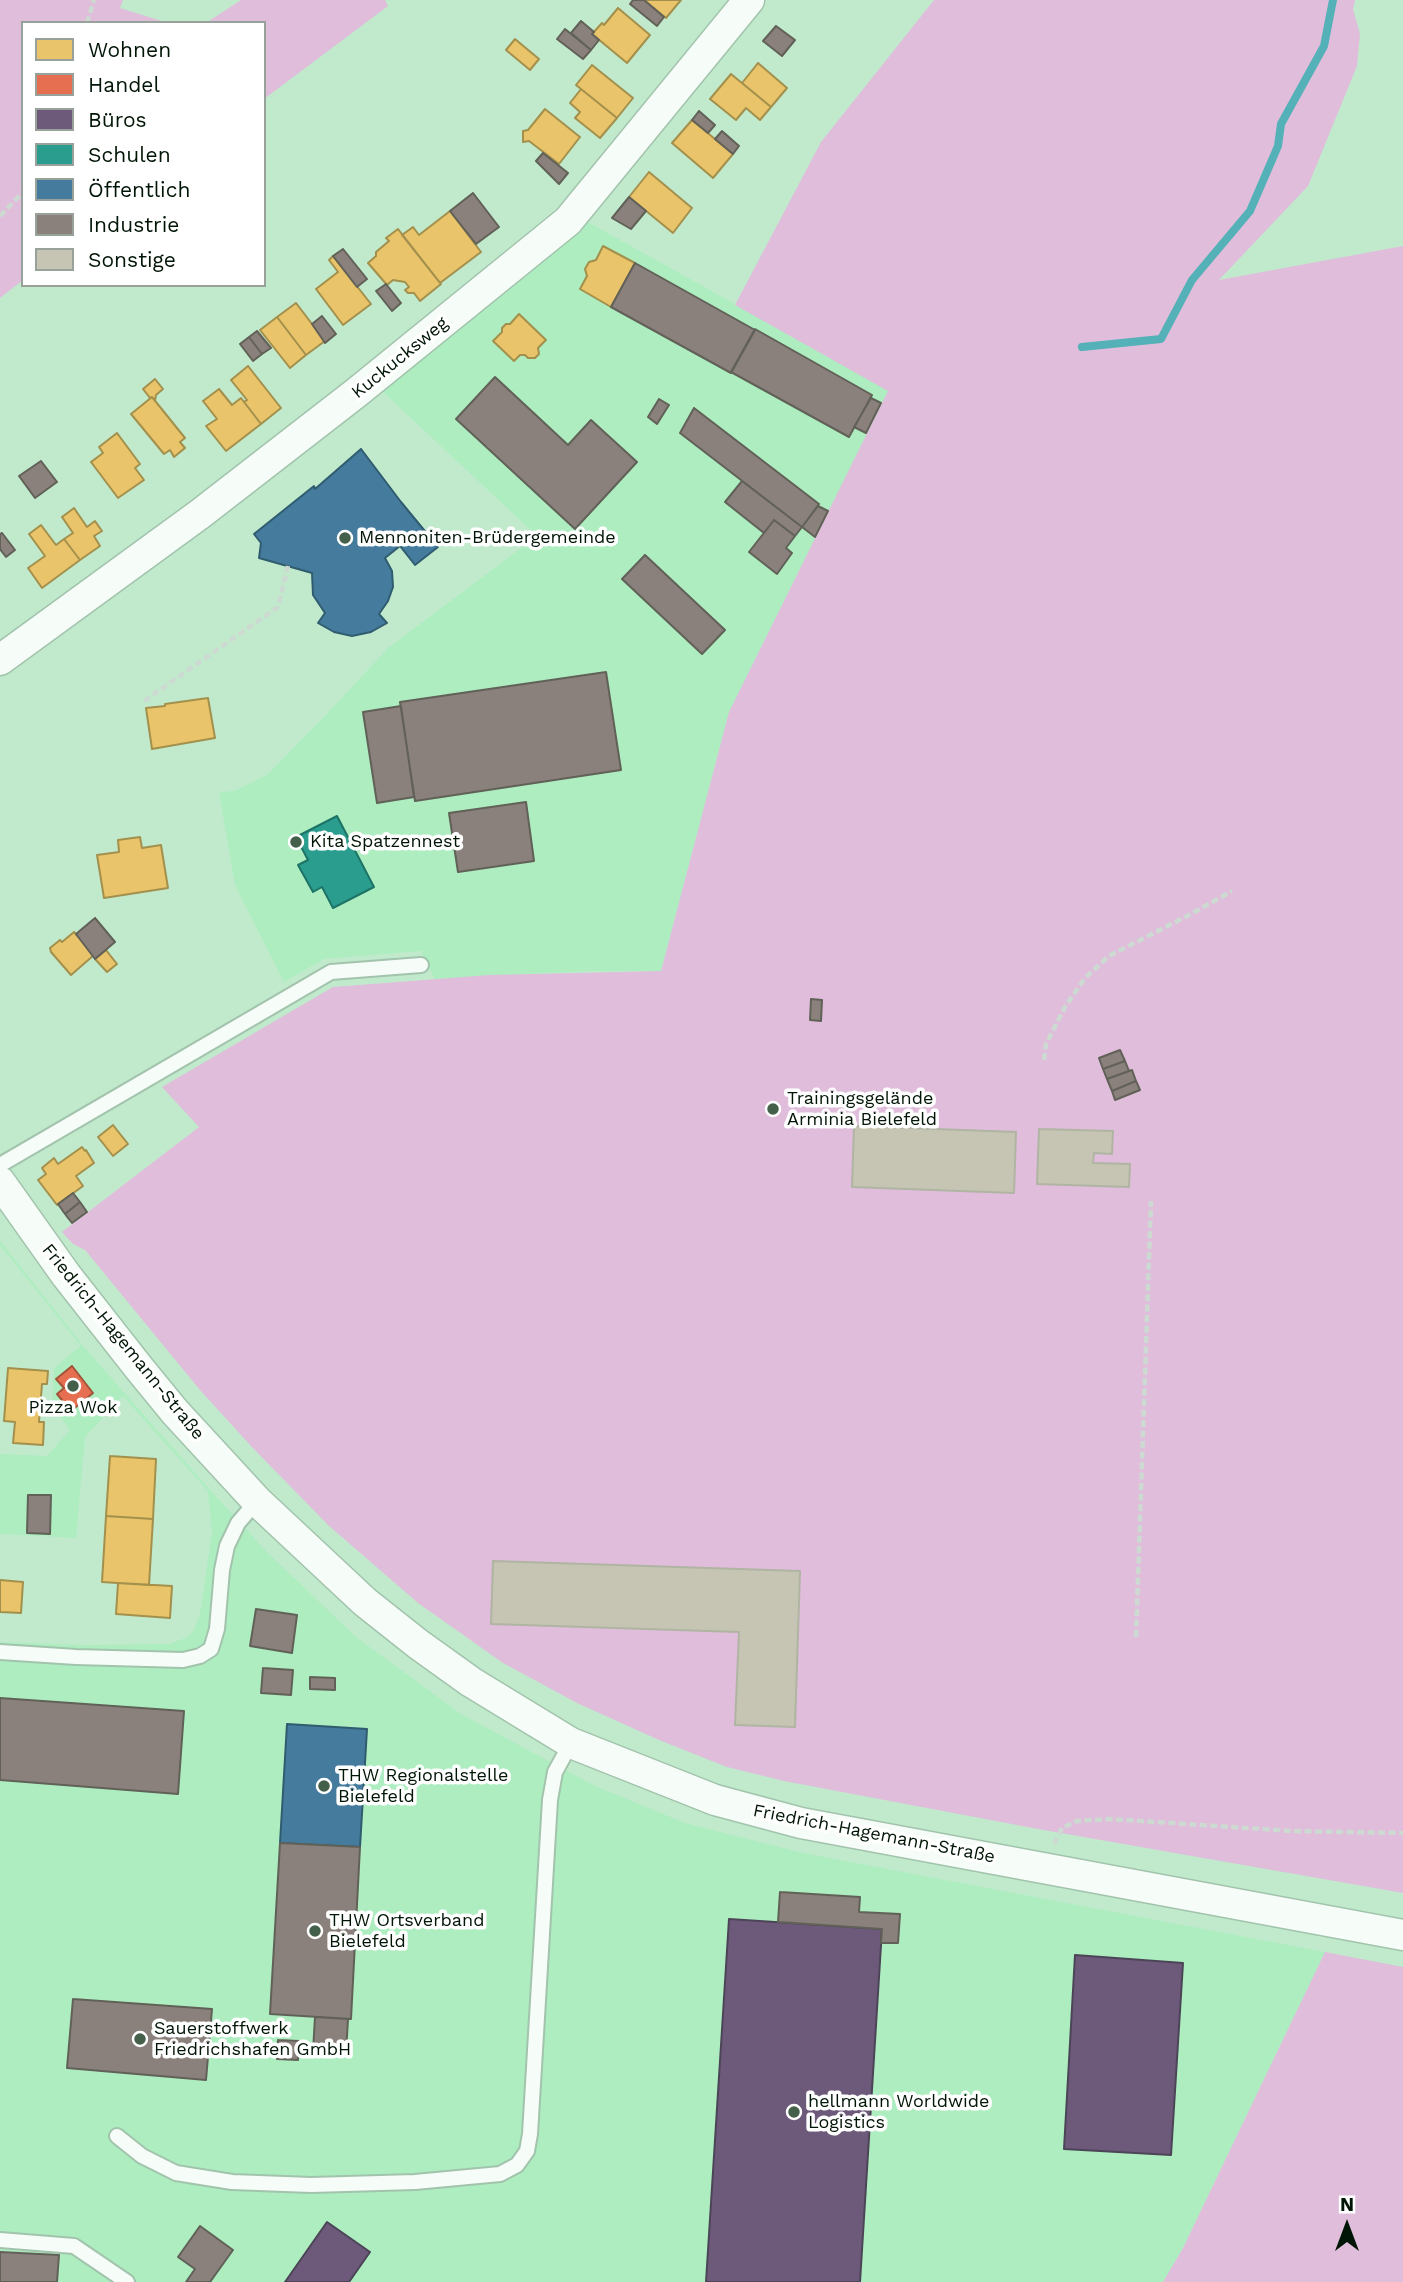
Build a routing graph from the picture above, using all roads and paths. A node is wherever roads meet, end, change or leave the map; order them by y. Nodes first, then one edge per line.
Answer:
1 (94, 0) edge
2 (749, 0) edge
3 (88, 21) edge
4 (21, 194) edge
5 (0, 216) edge
6 (288, 566) dead end
7 (0, 660) edge
8 (144, 701) dead end
9 (1232, 891) dead end
10 (421, 965) dead end
11 (1044, 1060) dead end
12 (0, 1165) edge
13 (0, 1182) edge
14 (1151, 1201) dead end
15 (257, 1501) junction
16 (1136, 1637) dead end
17 (0, 1652) edge
18 (571, 1744) junction
19 (1403, 1833) edge
20 (1051, 1869) junction
21 (1403, 1935) edge
22 (117, 2136) dead end
23 (0, 2240) edge
24 (127, 2282) edge

1 - 3 path
2 - 7 street, Kuckucksweg
4 - 5 path
6 - 8 path
9 - 11 path
10 - 12 lane
13 - 15 street, Friedrich-Hagemann-Straße
14 - 16 path
15 - 17 lane
15 - 18 street, Friedrich-Hagemann-Straße
18 - 20 street, Friedrich-Hagemann-Straße
18 - 22 lane
19 - 20 path
20 - 21 street, Friedrich-Hagemann-Straße
23 - 24 lane

